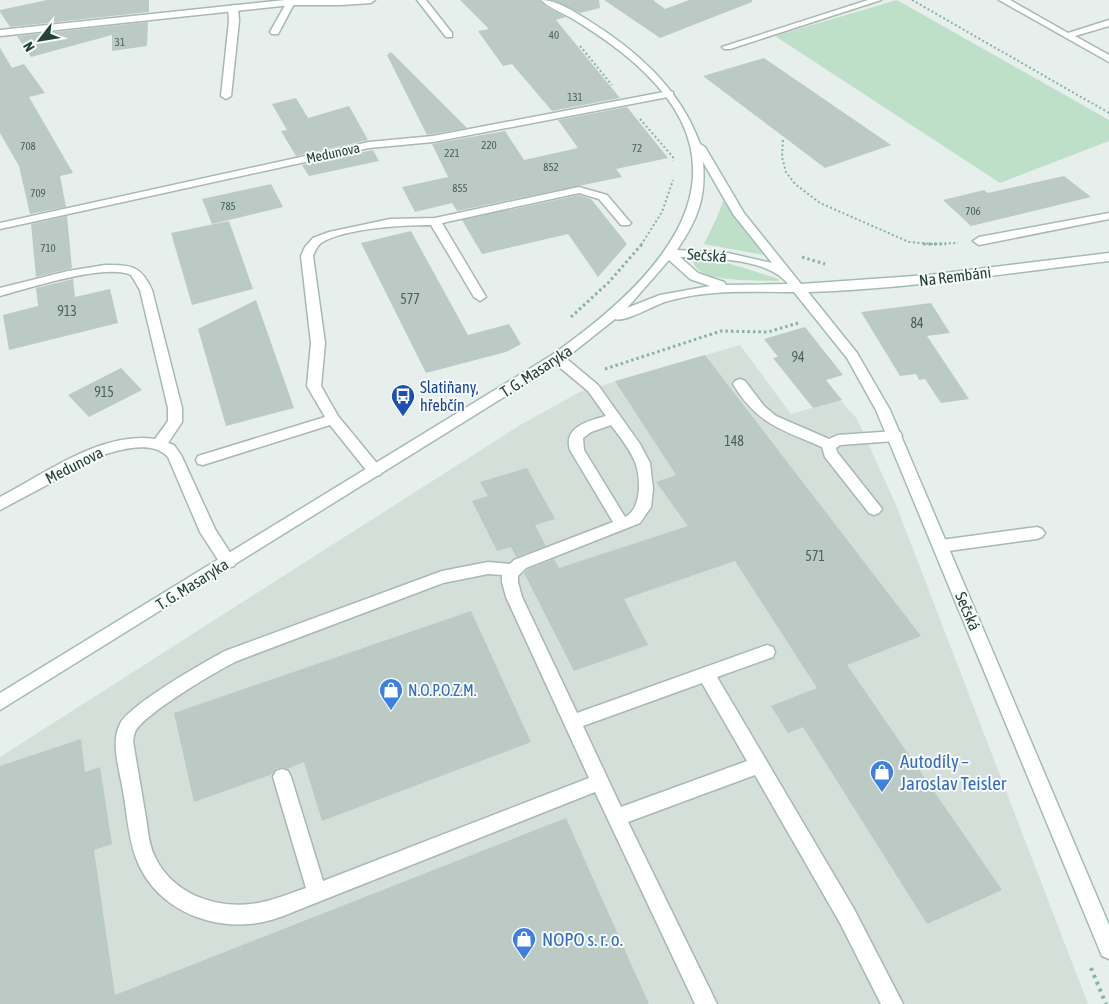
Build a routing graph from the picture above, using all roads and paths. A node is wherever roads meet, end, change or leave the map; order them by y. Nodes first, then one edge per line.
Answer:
1 (371, 0) edge
2 (421, 0) edge
3 (545, 0) edge
4 (877, 0) edge
5 (912, 0) edge
6 (1003, 0) edge
7 (291, 2) junction
8 (233, 8) junction
9 (1109, 23) edge
10 (275, 32) dead end
11 (0, 33) edge
12 (449, 35) dead end
13 (1067, 36) junction
14 (578, 43) dead end
15 (727, 47) dead end
16 (1109, 59) edge
17 (669, 94) junction
18 (226, 96) dead end
19 (626, 102) junction
20 (681, 112) junction
21 (1109, 113) edge
22 (783, 140) dead end
23 (673, 164) dead end
24 (673, 179) dead end
25 (1109, 216) edge
26 (435, 221) junction
27 (625, 223) dead end
28 (0, 226) edge
29 (979, 241) joint
30 (668, 254) junction
31 (800, 256) dead end
32 (1109, 257) edge
33 (827, 264) dead end
34 (795, 282) junction
35 (736, 287) junction
36 (0, 292) edge
37 (480, 297) dead end
38 (566, 321) dead end
39 (804, 321) dead end
40 (583, 340) junction
41 (557, 358) junction
42 (582, 377) junction
43 (740, 384) dead end
44 (334, 418) junction
45 (614, 419) junction
46 (895, 436) junction
47 (159, 444) junction
48 (830, 445) junction
49 (204, 460) dead end
50 (375, 471) junction
51 (0, 504) edge
52 (874, 509) dead end
53 (622, 525) junction
54 (1037, 533) dead end
55 (941, 546) junction
56 (228, 562) junction
57 (512, 570) junction
58 (767, 652) dead end
59 (706, 674) junction
60 (0, 702) edge
61 (572, 722) junction
62 (759, 765) junction
63 (282, 777) dead end
64 (600, 782) junction
65 (616, 818) junction
66 (316, 893) junction
67 (1109, 949) edge
68 (706, 1004) edge
69 (892, 1004) edge

1 - 7 street
2 - 12 street
3 - 17 street, T. G. Masaryka
4 - 15 street
5 - 21 path
6 - 13 street
7 - 8 street
7 - 10 street
8 - 11 street
8 - 18 street
9 - 13 street
13 - 16 street
14 - 19 path
17 - 19 street, Medunova
17 - 20 street, T. G. Masaryka
19 - 23 path
19 - 28 street, Medunova
20 - 30 street, T. G. Masaryka
20 - 34 street, Sečská
22 - 29 path
24 - 38 path
25 - 29 street
26 - 27 street
26 - 37 street
26 - 44 street
30 - 34 street, Sečská
30 - 35 street, Sečská
30 - 40 street, T. G. Masaryka
31 - 33 path
32 - 34 street, Na Rembáni
34 - 35 street, Sečská
34 - 46 street, Sečská
35 - 40 street, Sečská
36 - 47 street
39 - 42 path
40 - 41 street, T. G. Masaryka
41 - 42 street
41 - 50 street, T. G. Masaryka
42 - 45 street
43 - 48 street
44 - 49 street
44 - 50 street
45 - 53 street
45 - 53 street
46 - 48 street
46 - 55 street, Sečská
47 - 51 street, Medunova
47 - 56 street
48 - 52 street
50 - 56 street, T. G. Masaryka
53 - 57 street
54 - 55 street
55 - 67 street, Sečská
56 - 60 street, T. G. Masaryka
57 - 61 street
57 - 66 street
58 - 59 street
59 - 61 street
59 - 62 street
61 - 64 street
62 - 65 street
62 - 69 street
63 - 66 street
64 - 65 street
64 - 66 street
65 - 68 street

